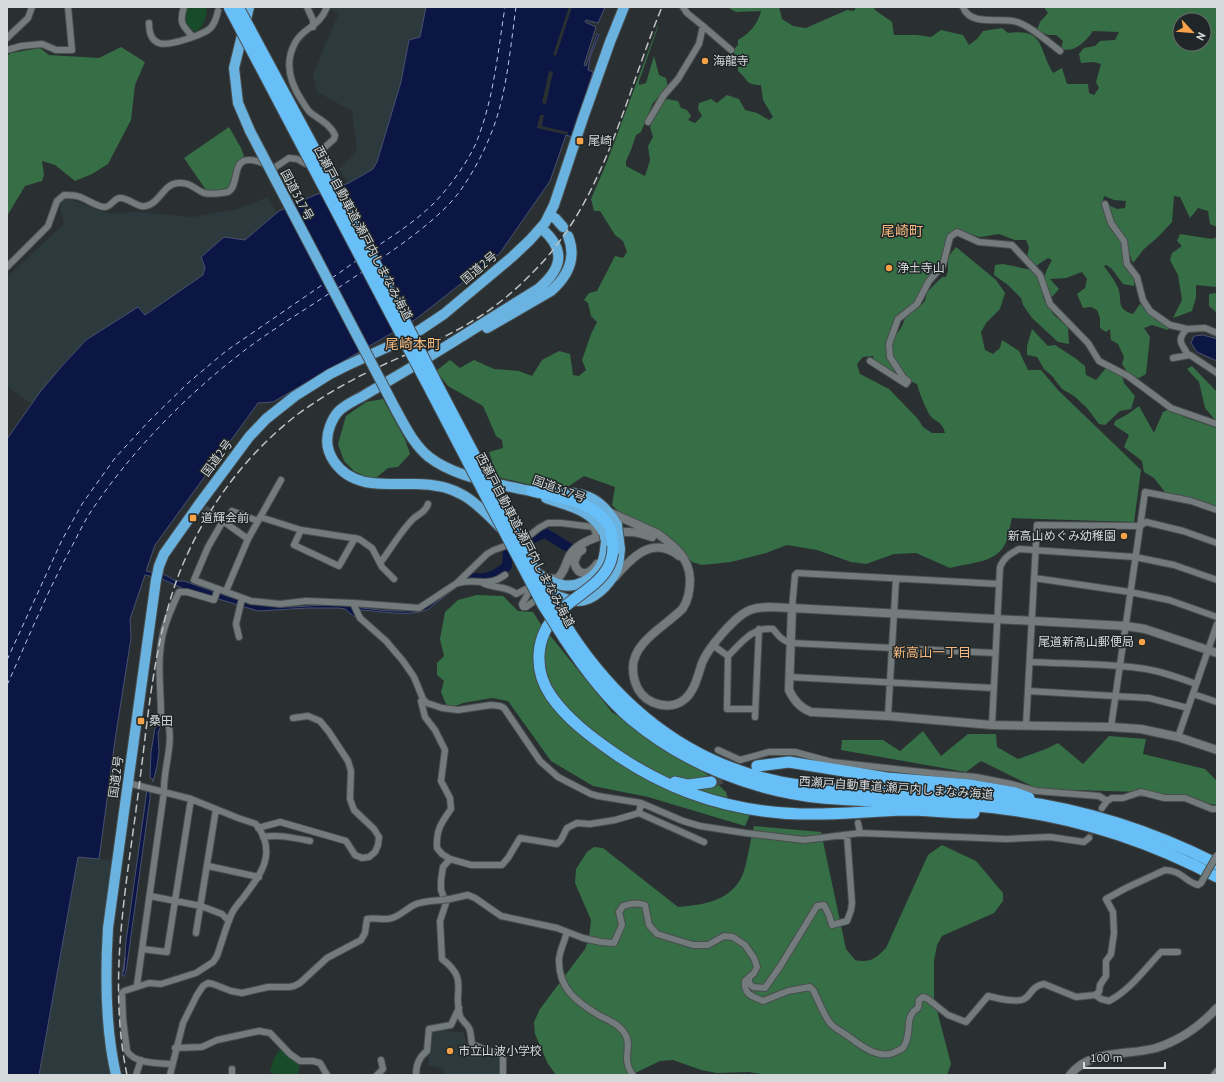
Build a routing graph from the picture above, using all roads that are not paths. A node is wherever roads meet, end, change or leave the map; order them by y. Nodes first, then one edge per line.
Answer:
1 (32, 7) edge
2 (68, 7) edge
3 (184, 7) edge
4 (229, 7) edge
5 (238, 7) edge
6 (249, 7) edge
7 (307, 7) edge
8 (327, 7) edge
9 (624, 7) edge
10 (683, 7) edge
11 (963, 7) edge
12 (218, 11) dead end
13 (149, 23) dead end
14 (703, 26) junction
15 (313, 27) junction
16 (193, 37) junction
17 (7, 38) edge
18 (7, 50) edge
19 (731, 50) dead end
20 (1060, 51) dead end
21 (648, 122) dead end
22 (1105, 204) dead end
23 (550, 215) junction
24 (562, 227) dead end
25 (541, 228) junction
26 (568, 236) dead end
27 (7, 266) edge
28 (1187, 329) junction
29 (1217, 333) edge
30 (1188, 356) junction
31 (1173, 358) dead end
32 (870, 361) dead end
33 (407, 370) junction
34 (1217, 373) edge
35 (436, 390) junction
36 (1217, 424) edge
37 (281, 480) dead end
38 (520, 489) junction
39 (532, 491) junction
40 (428, 504) dead end
41 (1217, 510) edge
42 (232, 511) dead end
43 (610, 512) junction
44 (213, 514) tunnel mouth
45 (259, 519) junction
46 (223, 521) junction
47 (1140, 526) junction
48 (301, 530) junction
49 (607, 536) junction
50 (355, 538) junction
51 (248, 539) junction
52 (1217, 543) edge
53 (668, 545) junction
54 (1036, 550) junction
55 (1136, 557) junction
56 (684, 560) junction
57 (380, 563) junction
58 (527, 567) junction
59 (505, 575) dead end
60 (545, 578) junction
61 (1034, 578) junction
62 (394, 579) dead end
63 (896, 579) junction
64 (1217, 580) edge
65 (481, 582) junction
66 (457, 583) junction
67 (999, 584) junction
68 (218, 589) junction
69 (601, 590) junction
70 (226, 592) junction
71 (1130, 592) junction
72 (242, 598) junction
73 (533, 602) dead end
74 (355, 607) junction
75 (792, 608) junction
76 (894, 613) junction
77 (1217, 617) edge
78 (997, 619) junction
79 (1032, 621) junction
80 (1217, 624) edge
81 (1126, 626) junction
82 (759, 629) junction
83 (567, 635) junction
84 (239, 637) dead end
85 (791, 643) junction
86 (714, 646) junction
87 (892, 648) junction
88 (1208, 650) junction
89 (995, 653) junction
90 (1217, 653) edge
91 (728, 656) junction
92 (1030, 662) junction
93 (1120, 666) junction
94 (789, 677) junction
95 (890, 683) junction
96 (1196, 684) junction
97 (993, 688) junction
98 (1028, 691) junction
99 (1193, 694) junction
100 (1116, 696) junction
101 (423, 699) junction
102 (1217, 702) edge
103 (1188, 708) junction
104 (755, 709) junction
105 (888, 716) junction
106 (755, 717) dead end
107 (293, 718) dead end
108 (992, 725) junction
109 (1026, 726) junction
110 (1111, 727) junction
111 (1178, 737) junction
112 (604, 746) junction
113 (718, 750) dead end
114 (1217, 750) edge
115 (757, 766) dead end
116 (711, 782) tunnel mouth
117 (128, 783) junction
118 (164, 792) junction
119 (191, 799) junction
120 (1107, 801) junction
121 (641, 803) junction
122 (1060, 808) junction
123 (1102, 808) tunnel mouth
124 (216, 809) junction
125 (1217, 809) edge
126 (639, 813) junction
127 (858, 823) dead end
128 (1074, 823) junction
129 (258, 828) junction
130 (860, 833) junction
131 (846, 835) junction
132 (264, 837) junction
133 (1089, 838) dead end
134 (310, 841) dead end
135 (704, 842) dead end
136 (1217, 855) edge
137 (450, 859) junction
138 (1217, 864) edge
139 (208, 866) junction
140 (259, 877) junction
141 (1217, 877) edge
142 (150, 896) junction
143 (175, 900) junction
144 (201, 906) junction
145 (229, 921) junction
146 (567, 932) junction
147 (196, 933) dead end
148 (142, 949) junction
149 (1178, 952) dead end
150 (749, 978) junction
151 (137, 985) junction
152 (1095, 995) junction
153 (458, 1008) junction
154 (1217, 1008) edge
155 (454, 1019) junction
156 (467, 1025) junction
157 (176, 1048) junction
158 (141, 1060) junction
159 (381, 1060) dead end
160 (172, 1064) junction
161 (1217, 1071) edge
162 (116, 1075) edge
163 (136, 1075) edge
164 (170, 1075) edge
165 (327, 1075) edge
166 (377, 1075) edge
167 (416, 1075) edge
168 (503, 1075) edge
169 (633, 1075) edge
170 (1070, 1075) edge
171 (1214, 1075) edge

1 - 17 street
2 - 18 street
3 - 16 street
4 - 35 highway, 西瀬戸自動車道;瀬戸内しまなみ海道, bridge
5 - 35 highway, 西瀬戸自動車道;瀬戸内しまなみ海道, bridge
6 - 38 highway, 国道317号, bridge
7 - 15 street
8 - 15 street
9 - 23 highway, 国道2号
10 - 14 street
11 - 20 street
12 - 16 street
13 - 16 street
14 - 19 street
14 - 21 street
15 - 27 street
22 - 28 street
23 - 24 highway
23 - 25 highway, 国道2号
25 - 33 highway, 国道317号
25 - 117 highway, 国道2号
26 - 33 highway, 国道317号
28 - 29 street
28 - 30 street
30 - 31 street
30 - 34 street
32 - 36 street
33 - 58 highway, 国道317号, bridge
35 - 83 highway, 西瀬戸自動車道;瀬戸内しまなみ海道, bridge
37 - 45 street
38 - 39 highway, 国道317号
38 - 49 highway, 国道317号
39 - 43 highway, 国道317号
39 - 49 highway
40 - 57 street
41 - 47 street
42 - 45 street
43 - 49 highway, 国道317号
43 - 56 street
44 - 46 street
45 - 48 street
45 - 51 street
46 - 51 street
46 - 68 street
47 - 52 street
47 - 54 street
47 - 55 street
48 - 50 street
48 - 50 street
49 - 53 street
49 - 53 street
49 - 60 street
49 - 60 highway, 国道317号
49 - 66 street
49 - 69 highway, 国道317号, bridge
49 - 112 highway, bridge
50 - 57 street
51 - 70 street
53 - 56 street
54 - 55 street
54 - 61 street
54 - 67 street
55 - 64 street
55 - 71 street
56 - 69 street
56 - 86 street
57 - 62 street
58 - 60 highway, 国道317号
58 - 69 highway, 国道317号
59 - 65 street
61 - 71 street
61 - 79 street
63 - 67 street
63 - 75 street
63 - 76 street
65 - 66 street
65 - 73 street
66 - 74 street
67 - 78 street
68 - 70 street
68 - 118 street
70 - 72 street
71 - 77 street
71 - 81 street
72 - 74 street
72 - 84 street
74 - 101 street
75 - 76 street
75 - 85 street
75 - 86 street
76 - 78 street
76 - 87 street
78 - 79 street
78 - 89 street
79 - 81 street
79 - 92 street
80 - 88 street
81 - 88 street
81 - 93 street
82 - 85 street
82 - 91 street
82 - 104 street
83 - 122 highway, 西瀬戸自動車道;瀬戸内しまなみ海道
83 - 128 highway, 西瀬戸自動車道;瀬戸内しまなみ海道
85 - 87 street
85 - 94 street
86 - 91 street
87 - 89 street
87 - 95 street
88 - 90 street
88 - 96 street
89 - 97 street
91 - 104 street
92 - 93 street
92 - 98 street
93 - 96 street
93 - 100 street
94 - 95 street
94 - 105 street
95 - 97 street
95 - 105 street
96 - 99 street
97 - 108 street
98 - 100 street
98 - 109 street
99 - 102 street
99 - 103 street
100 - 103 street
100 - 110 street
101 - 121 street
101 - 137 street
103 - 111 street
104 - 106 street
105 - 108 street
107 - 129 street
108 - 109 street
109 - 110 street
110 - 111 street
111 - 114 street
112 - 116 highway
112 - 128 highway
113 - 120 street
115 - 122 highway
117 - 118 street
117 - 162 highway, 国道2号
118 - 119 street
118 - 142 street
119 - 124 street
119 - 143 street
120 - 123 street
120 - 125 street
121 - 126 street
121 - 131 street
122 - 138 highway, 西瀬戸自動車道;瀬戸内しまなみ海道
124 - 129 street
124 - 139 street
126 - 135 street
126 - 137 street
127 - 130 street
128 - 141 highway, 西瀬戸自動車道;瀬戸内しまなみ海道
129 - 132 street
130 - 131 street
130 - 133 street
131 - 150 street
132 - 134 street
132 - 140 street
136 - 152 street, bridge
137 - 153 street
139 - 140 street
139 - 144 street
140 - 145 street
142 - 143 street
142 - 148 street
143 - 144 street
143 - 148 street
144 - 145 street
144 - 147 street
145 - 151 street
146 - 150 street
146 - 157 street, bridge
146 - 169 street
148 - 151 street
149 - 152 street
150 - 152 street
151 - 158 street
153 - 155 street
153 - 156 street
154 - 170 street
155 - 156 street
155 - 167 street
156 - 168 street
157 - 160 street
157 - 165 street
158 - 160 street
158 - 163 street
159 - 166 street
160 - 164 street
161 - 171 street

